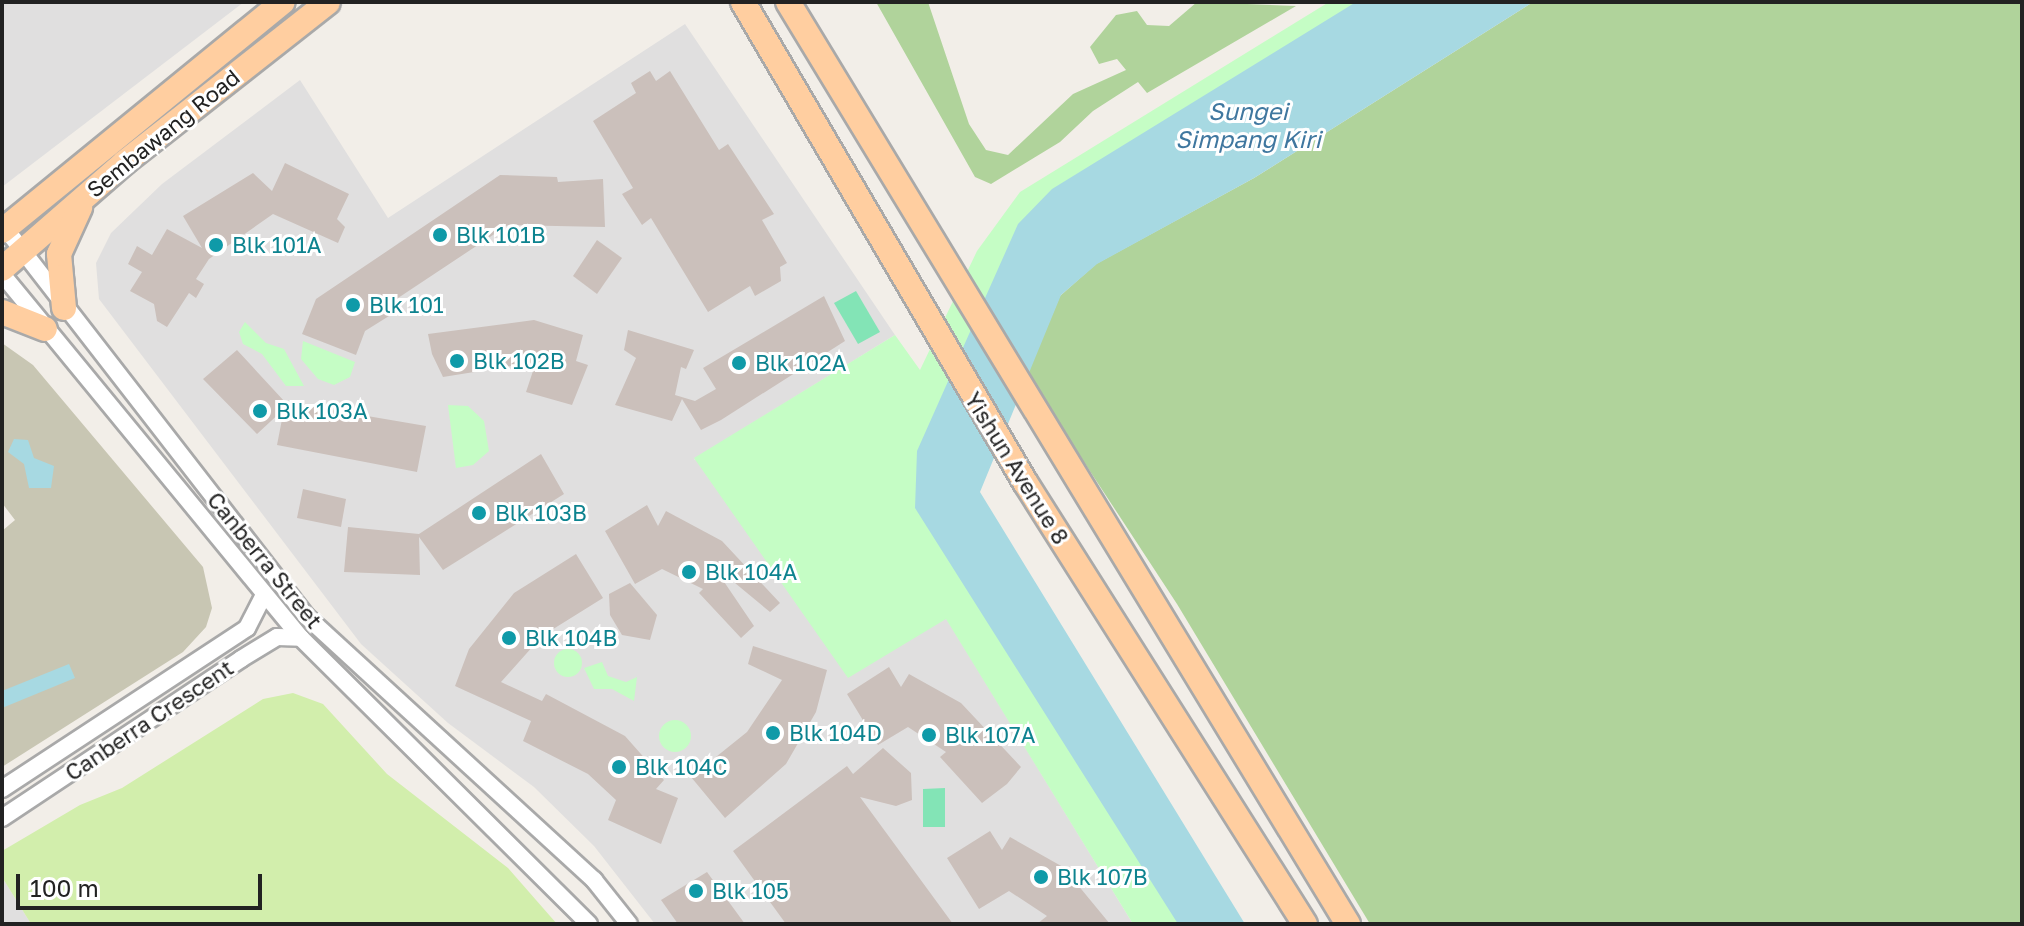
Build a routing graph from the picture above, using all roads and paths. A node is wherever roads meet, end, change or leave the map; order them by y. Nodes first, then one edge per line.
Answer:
1 (283, 2) edge
2 (743, 2) edge
3 (788, 2) edge
4 (323, 3) edge
5 (87, 195) junction
6 (4, 230) edge
7 (22, 252) junction
8 (2, 272) edge
9 (64, 308) junction
10 (2, 312) edge
11 (45, 329) junction
12 (264, 595) junction
13 (306, 616) junction
14 (296, 632) junction
15 (2, 789) edge
16 (2, 818) edge
17 (589, 924) edge
18 (629, 924) edge
19 (1305, 924) edge
20 (1348, 924) edge

1 - 6 main road, Sembawang Road
2 - 19 main road, Yishun Avenue 8
3 - 20 main road
4 - 5 main road, Sembawang Road
5 - 7 main road, Sembawang Road
5 - 9 main road
6 - 7 street, Canberra Street
7 - 8 main road, Sembawang Road
7 - 9 street, Canberra Street
8 - 11 street, Canberra Street
9 - 13 street, Canberra Street
10 - 11 main road
11 - 12 street, Canberra Street
12 - 14 street, Canberra Street
12 - 15 street, Canberra Crescent
13 - 14 street
13 - 18 street, Canberra Street
14 - 16 street, Canberra Crescent
14 - 17 street, Canberra Street

